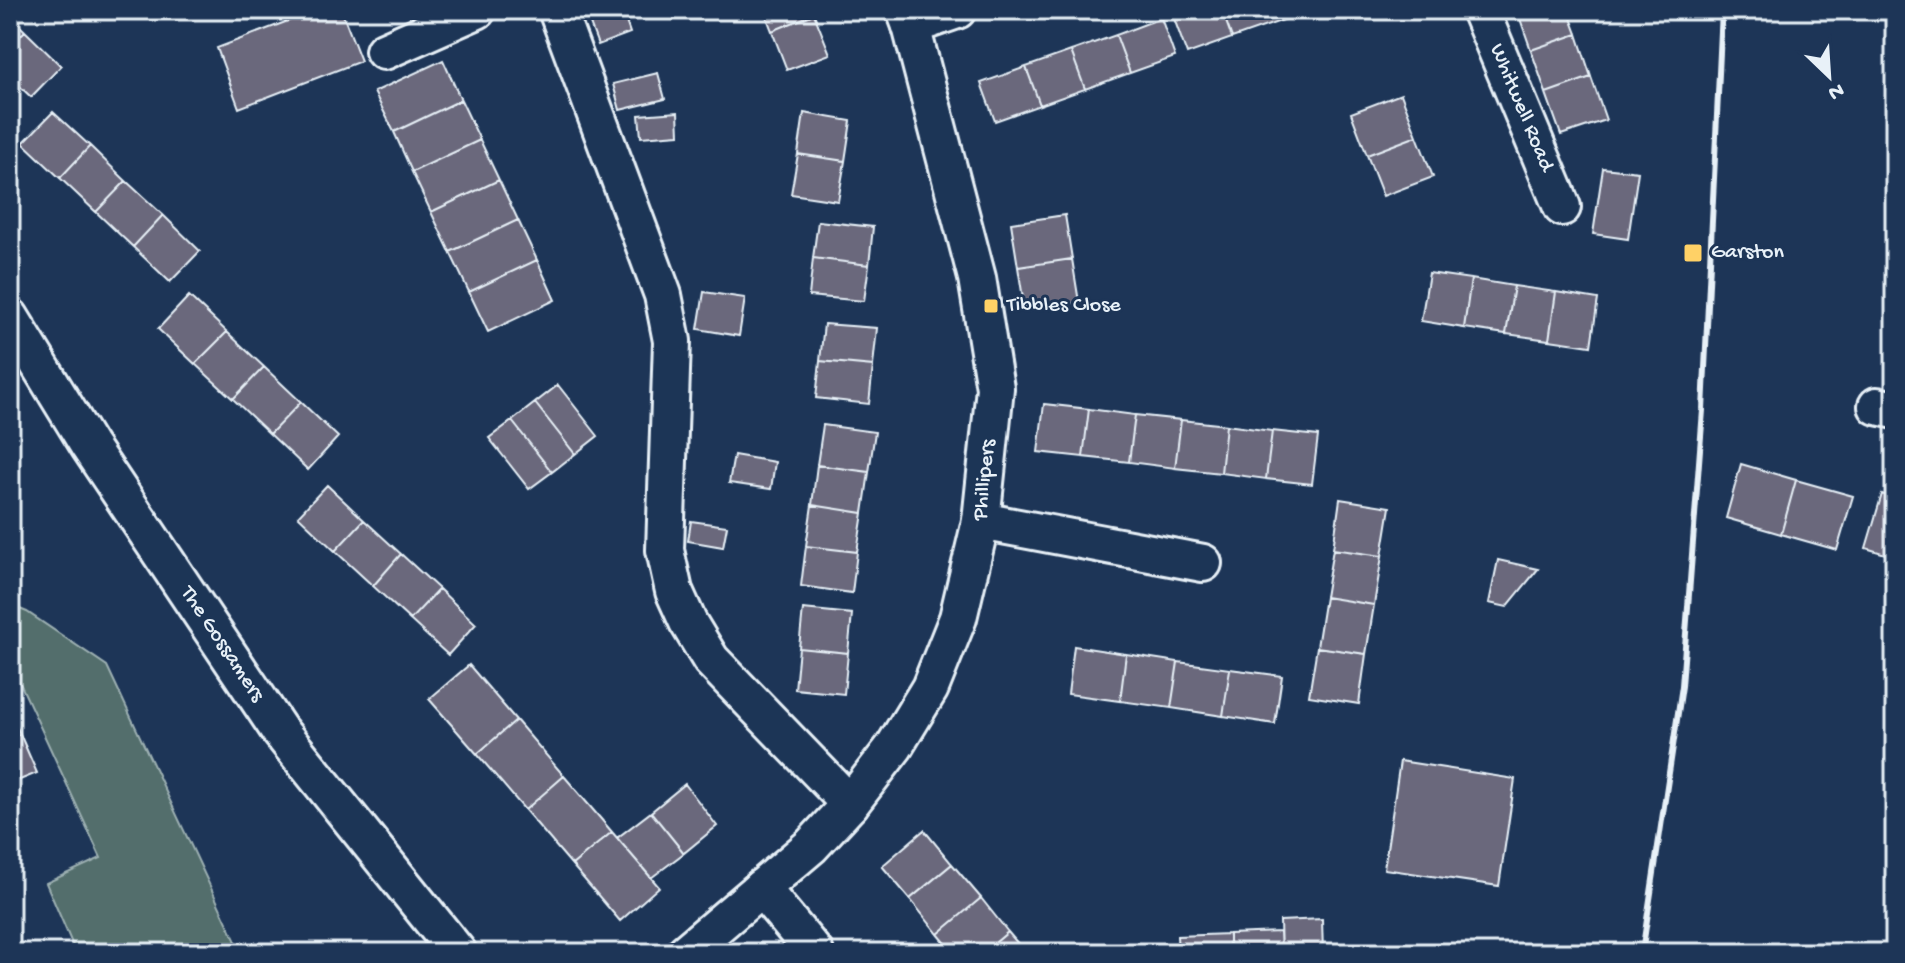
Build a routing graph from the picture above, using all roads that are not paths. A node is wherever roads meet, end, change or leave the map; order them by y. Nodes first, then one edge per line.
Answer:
1 (477, 10) edge
2 (557, 10) edge
3 (957, 10) edge
4 (1480, 10) edge
5 (908, 18) edge
6 (384, 51) dead end
7 (1562, 207) dead end
8 (10, 317) edge
9 (981, 521) junction
10 (1203, 563) dead end
11 (850, 804) junction
12 (761, 888) junction
13 (458, 953) edge
14 (685, 953) edge
15 (815, 953) edge

1 - 6 street
2 - 11 street
3 - 5 street
4 - 7 street, Whitwell Road
5 - 9 street, Phillipers
8 - 13 street, The Gossamers
9 - 10 street
9 - 11 street, Phillipers
11 - 12 street, Phillipers
12 - 14 street, Phillipers
12 - 15 street

